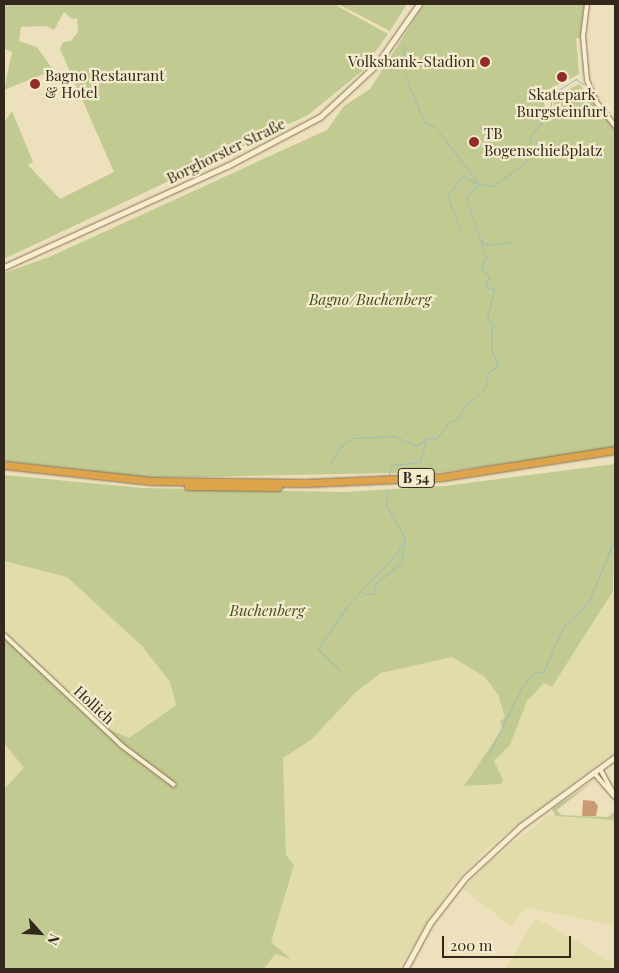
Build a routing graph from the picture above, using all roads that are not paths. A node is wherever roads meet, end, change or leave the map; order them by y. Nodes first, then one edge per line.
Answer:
1 (419, 4) edge
2 (587, 4) edge
3 (615, 126) edge
4 (4, 267) edge
5 (615, 450) edge
6 (615, 455) edge
7 (4, 465) edge
8 (4, 469) edge
9 (4, 635) edge
10 (615, 758) edge
11 (600, 768) junction
12 (594, 773) junction
13 (174, 785) dead end
14 (615, 796) edge
15 (405, 969) edge

1 - 4 main road, Borghorster Straße
2 - 3 street
5 - 7 highway, B 54
6 - 8 highway, B 54
9 - 13 street, Hollich
10 - 11 main road
11 - 12 main road
11 - 14 street
12 - 14 street
12 - 15 main road

